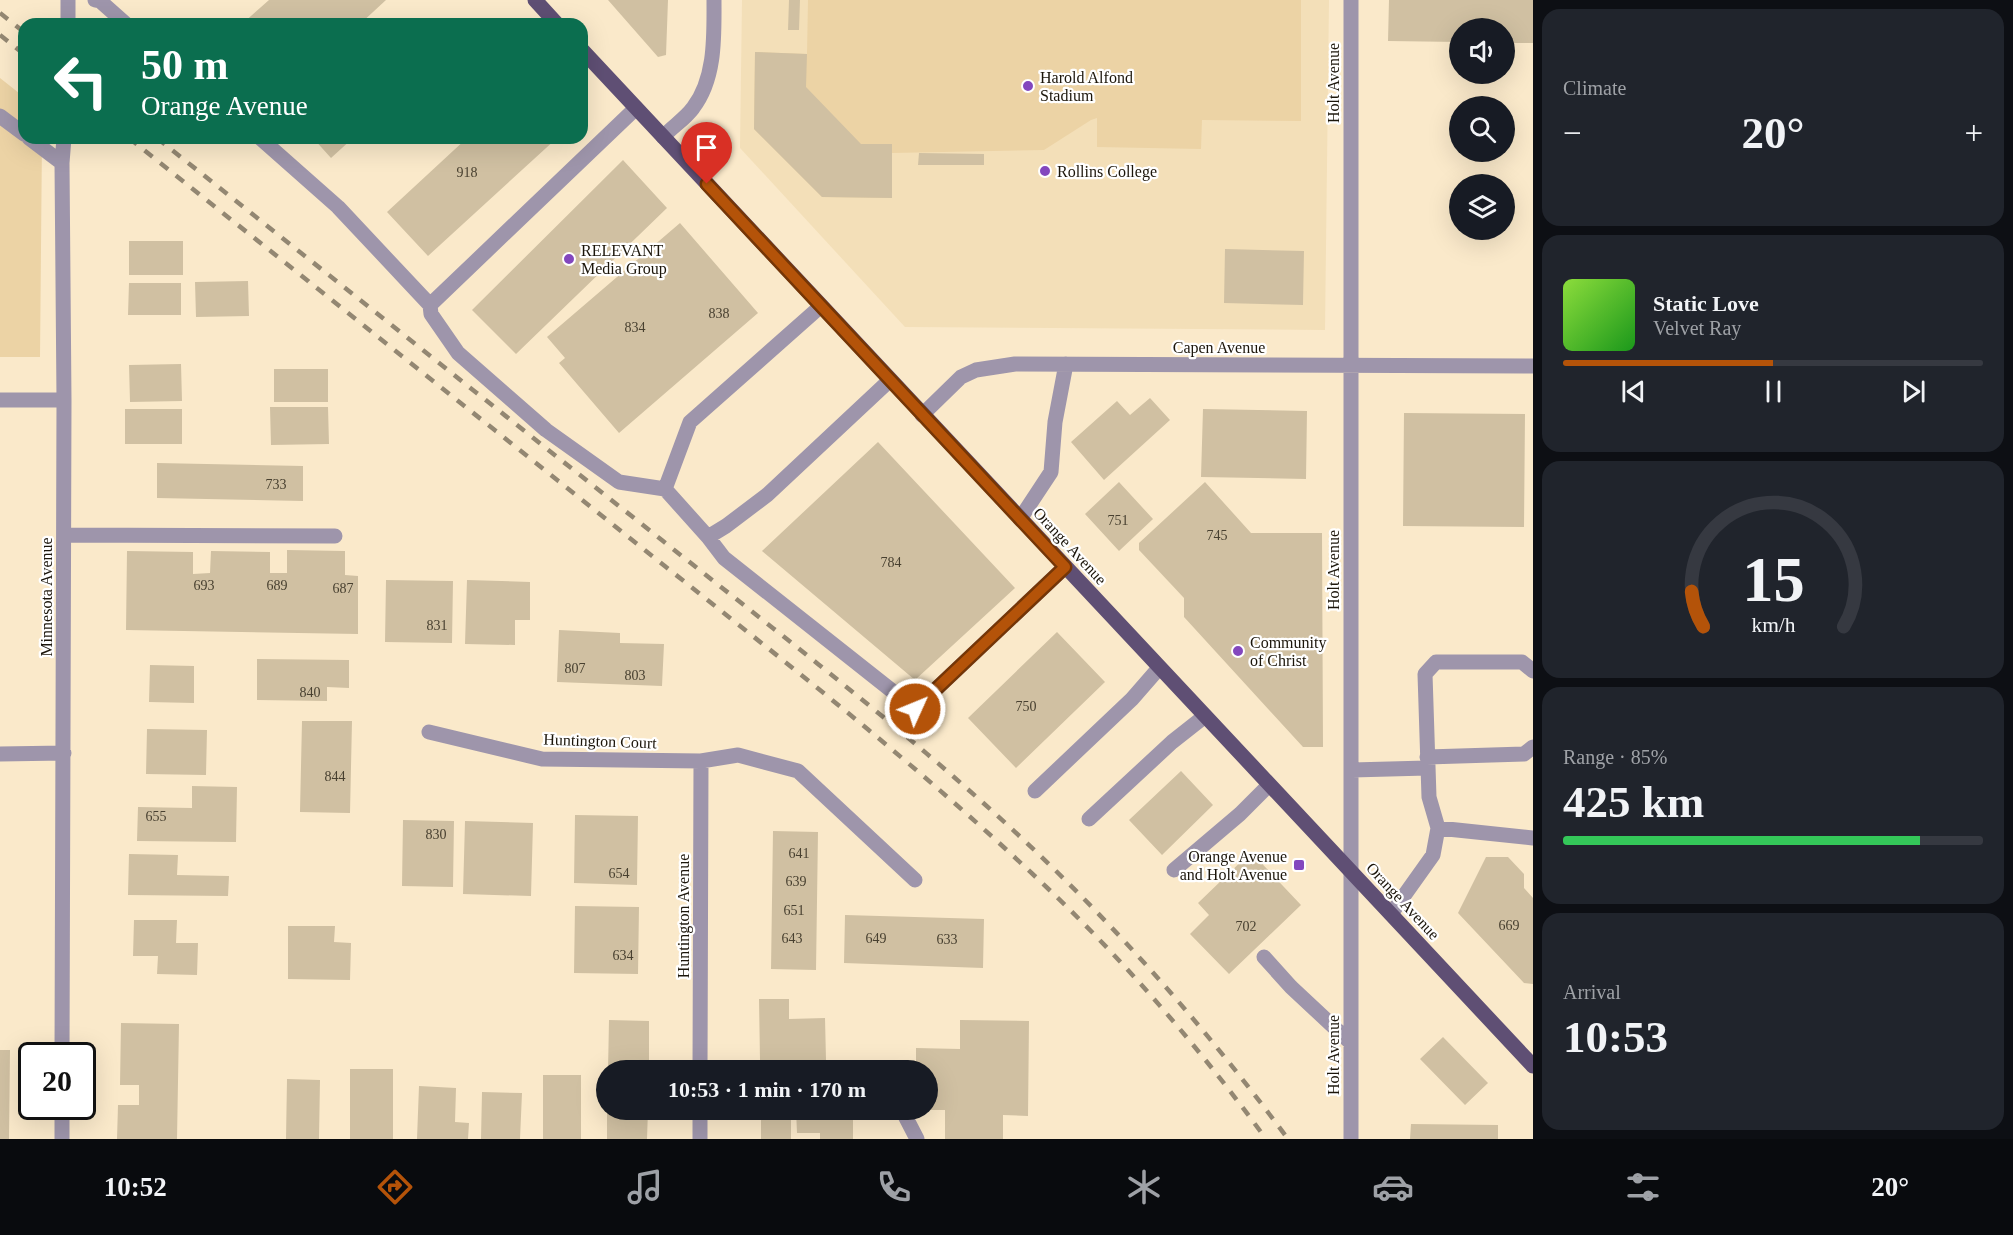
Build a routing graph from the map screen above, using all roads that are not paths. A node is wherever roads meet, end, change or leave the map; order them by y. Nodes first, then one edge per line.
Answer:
1 (68, 0) edge
2 (95, 0) edge
3 (535, 0) edge
4 (714, 0) edge
5 (1351, 0) edge
6 (68, 18) edge
7 (119, 18) edge
8 (552, 18) edge
9 (588, 57) edge
10 (636, 108) junction
11 (0, 116) edge
12 (18, 130) edge
13 (663, 137) junction
14 (37, 144) edge
15 (64, 144) edge
16 (267, 144) edge
17 (62, 163) junction
18 (430, 305) junction
19 (821, 306) junction
20 (1066, 364) junction
21 (1351, 366) junction
22 (1533, 366) edge
23 (890, 380) junction
24 (0, 400) edge
25 (64, 400) junction
26 (922, 415) junction
27 (665, 489) junction
28 (1020, 519) junction
29 (64, 535) junction
30 (335, 537) dead end
31 (708, 537) junction
32 (1065, 567) junction
33 (1160, 668) junction
34 (1533, 671) edge
35 (1205, 716) junction
36 (429, 732) dead end
37 (1533, 747) edge
38 (64, 753) junction
39 (0, 754) edge
40 (701, 761) junction
41 (1427, 763) junction
42 (1352, 770) junction
43 (1269, 785) junction
44 (1035, 790) dead end
45 (1089, 819) dead end
46 (1438, 828) junction
47 (1533, 838) edge
48 (1174, 870) dead end
49 (1351, 873) junction
50 (915, 880) dead end
51 (1391, 914) junction
52 (1264, 957) dead end
53 (62, 1042) edge
54 (1351, 1043) junction
55 (700, 1060) edge
56 (1533, 1066) edge
57 (62, 1120) edge
58 (700, 1120) edge
59 (907, 1120) edge
60 (62, 1139) edge
61 (700, 1139) edge
62 (917, 1139) edge
63 (1351, 1139) edge

1 - 6 street
2 - 7 street
3 - 8 main road
4 - 13 street
5 - 21 street, Holt Avenue
9 - 10 main road, Orange Avenue
10 - 13 main road, Orange Avenue
10 - 18 street
11 - 12 street
13 - 19 main road, Orange Avenue
14 - 17 street
15 - 17 street, Minnesota Avenue
16 - 18 street
17 - 25 street, Minnesota Avenue
18 - 27 street
19 - 23 main road, Orange Avenue
19 - 27 street
20 - 21 street, Capen Avenue
20 - 26 street, Capen Avenue
20 - 28 street
21 - 22 street, Capen Avenue
21 - 42 street, Holt Avenue
23 - 26 main road, Orange Avenue
23 - 31 street
24 - 25 street
25 - 29 street, Minnesota Avenue
26 - 28 main road, Orange Avenue
27 - 31 street
28 - 32 main road, Orange Avenue
29 - 30 street
29 - 38 street, Minnesota Avenue
31 - 32 street
32 - 33 main road, Orange Avenue
33 - 35 main road, Orange Avenue
33 - 44 street
34 - 41 street
35 - 43 main road, Orange Avenue
35 - 45 street
36 - 40 street, Huntington Court
37 - 41 street
38 - 39 street
38 - 53 street, Minnesota Avenue
40 - 50 street, Huntington Court
40 - 55 street, Huntington Avenue
41 - 42 street
41 - 46 street
42 - 49 street, Holt Avenue
43 - 48 street
43 - 49 main road, Orange Avenue
46 - 47 street
46 - 51 street
49 - 51 main road, Orange Avenue
49 - 54 street, Holt Avenue
51 - 56 main road, Orange Avenue
52 - 54 street
54 - 63 street, Holt Avenue
57 - 60 street
58 - 61 street
59 - 62 street

